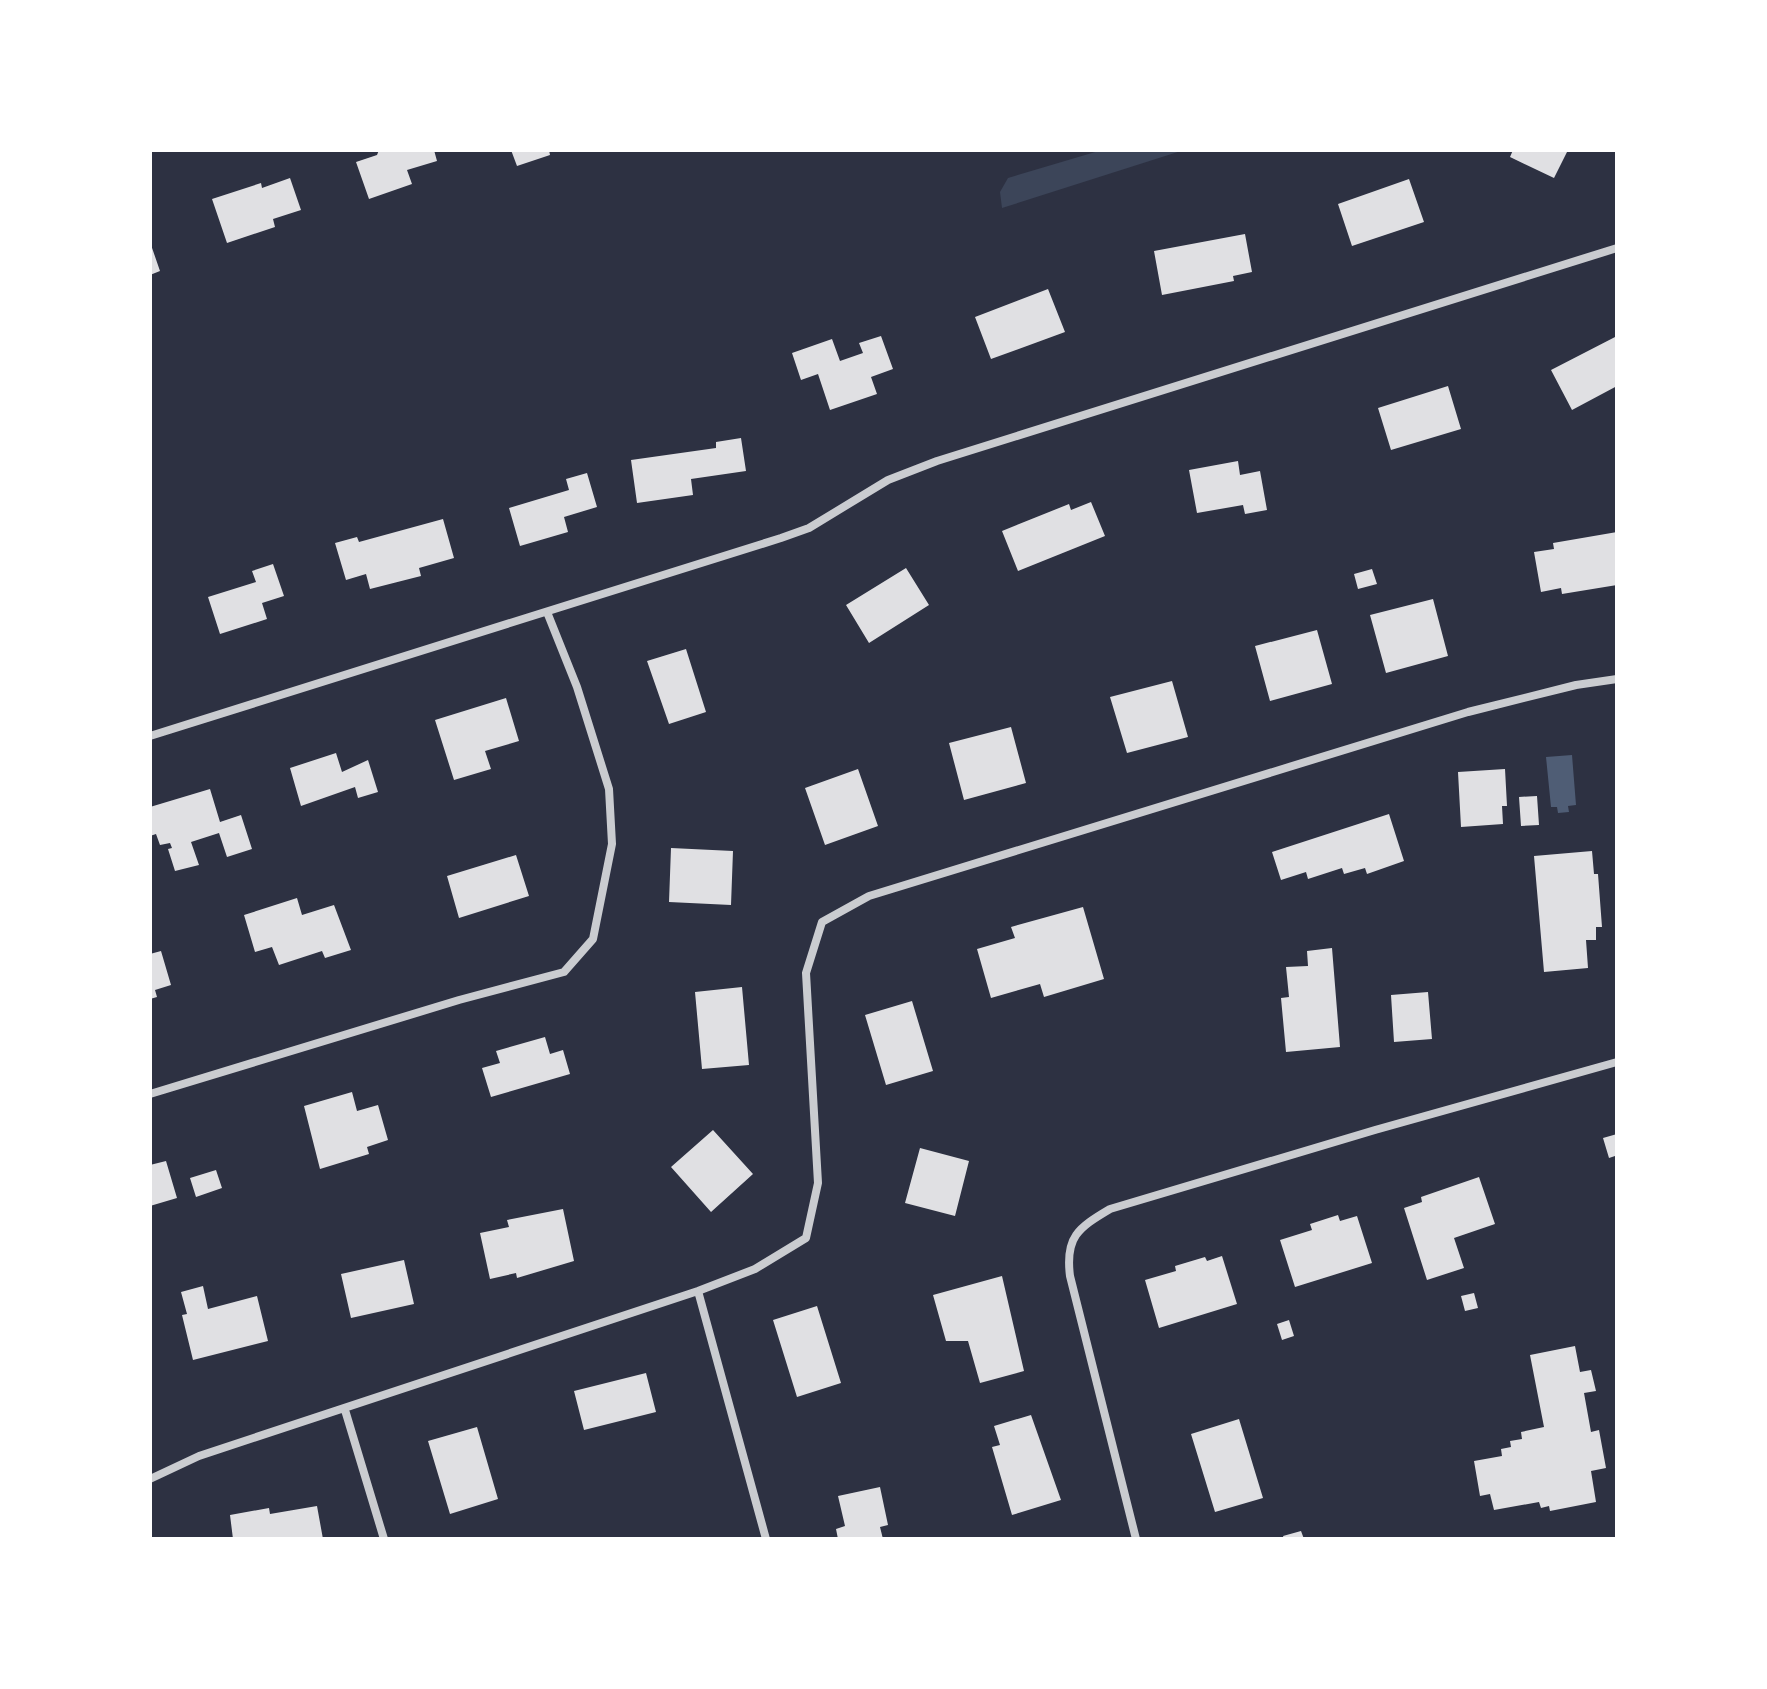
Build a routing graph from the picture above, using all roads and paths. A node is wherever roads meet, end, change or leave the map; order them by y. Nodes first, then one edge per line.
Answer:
1 (1617, 248) edge
2 (547, 612) junction
3 (1617, 679) edge
4 (150, 736) edge
5 (1617, 1062) edge
6 (150, 1094) edge
7 (698, 1291) junction
8 (345, 1410) junction
9 (150, 1479) edge
10 (384, 1539) edge
11 (766, 1539) edge
12 (1136, 1539) edge

1 - 2 street
2 - 4 street
2 - 6 street
3 - 7 street
5 - 12 street
7 - 8 street
7 - 11 street
8 - 9 street
8 - 10 street

